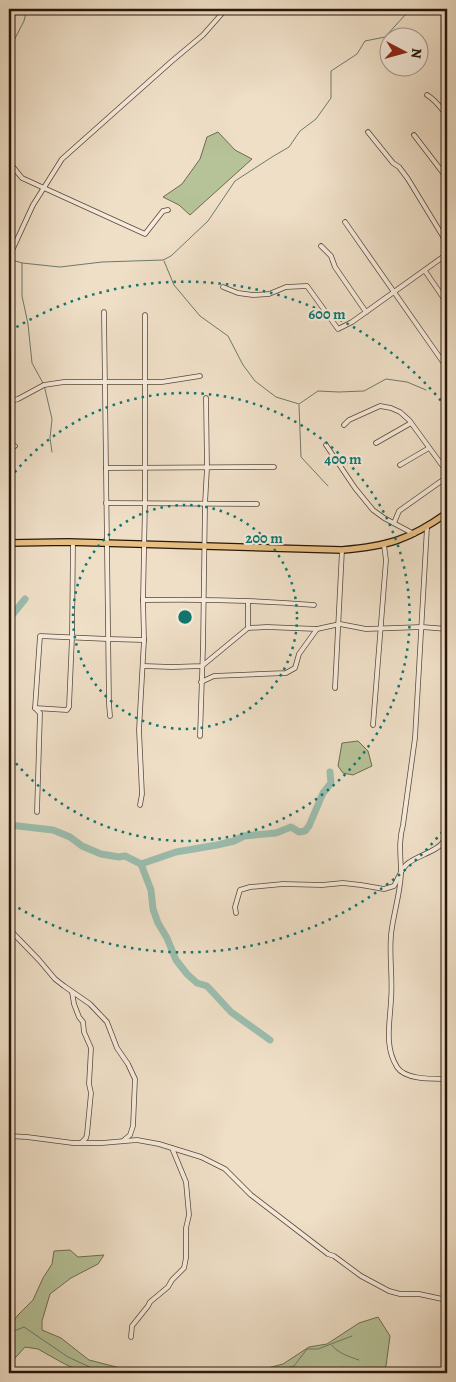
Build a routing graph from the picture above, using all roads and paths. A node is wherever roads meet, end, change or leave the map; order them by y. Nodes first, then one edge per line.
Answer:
1 (226, 9) edge
2 (427, 95) dead end
3 (447, 116) edge
4 (368, 132) dead end
5 (414, 135) dead end
6 (9, 162) edge
7 (447, 178) edge
8 (43, 187) junction
9 (168, 210) dead end
10 (344, 222) dead end
11 (447, 244) edge
12 (321, 246) dead end
13 (447, 254) edge
14 (10, 255) edge
15 (425, 271) junction
16 (223, 287) dead end
17 (395, 292) junction
18 (447, 304) edge
19 (104, 312) dead end
20 (366, 312) junction
21 (145, 315) dead end
22 (447, 366) edge
23 (200, 376) dead end
24 (145, 381) junction
25 (105, 382) junction
26 (206, 398) dead end
27 (9, 402) edge
28 (411, 423) junction
29 (344, 425) dead end
30 (376, 443) dead end
31 (326, 445) dead end
32 (15, 446) dead end
33 (430, 448) junction
34 (9, 449) edge
35 (400, 465) dead end
36 (145, 467) junction
37 (274, 467) dead end
38 (106, 468) junction
39 (207, 468) junction
40 (447, 472) edge
41 (447, 477) edge
42 (106, 503) junction
43 (145, 503) junction
44 (205, 504) junction
45 (257, 504) dead end
46 (447, 513) edge
47 (394, 523) junction
48 (427, 527) junction
49 (415, 534) junction
50 (73, 542) junction
51 (9, 543) edge
52 (108, 543) junction
53 (144, 544) junction
54 (384, 545) junction
55 (204, 546) junction
56 (342, 550) junction
57 (143, 600) junction
58 (204, 600) junction
59 (248, 602) junction
60 (314, 605) dead end
61 (340, 624) junction
62 (422, 627) junction
63 (248, 628) junction
64 (317, 628) junction
65 (380, 629) junction
66 (447, 629) edge
67 (72, 637) junction
68 (108, 639) junction
69 (144, 640) junction
70 (143, 666) junction
71 (202, 666) junction
72 (202, 682) junction
73 (335, 688) dead end
74 (35, 708) junction
75 (110, 716) dead end
76 (373, 725) dead end
77 (200, 736) dead end
78 (140, 805) dead end
79 (447, 810) edge
80 (37, 812) dead end
81 (401, 874) junction
82 (236, 913) dead end
83 (9, 929) edge
84 (72, 992) junction
85 (447, 1079) edge
86 (9, 1136) edge
87 (124, 1140) junction
88 (82, 1142) junction
89 (172, 1148) junction
90 (447, 1300) edge
91 (131, 1337) dead end

1 - 8 street
2 - 3 street
4 - 11 street
5 - 7 street
6 - 8 street
8 - 9 street
8 - 14 street
10 - 17 street
12 - 20 street
13 - 15 street
15 - 17 street
15 - 18 street
16 - 20 street
17 - 20 street
17 - 22 street
19 - 25 street
21 - 24 street
23 - 24 street
24 - 25 street
24 - 36 street
25 - 27 street
25 - 38 street
26 - 39 street
28 - 29 street
28 - 30 street
28 - 33 street
31 - 47 street
32 - 34 street
33 - 35 street
33 - 40 street
36 - 38 street
36 - 39 street
36 - 43 street
37 - 39 street
38 - 42 street
39 - 44 street
41 - 47 street
42 - 43 street
42 - 52 street
43 - 44 street
43 - 53 street
44 - 45 street
44 - 55 street
46 - 48 highway
47 - 49 street
48 - 49 highway
48 - 62 street
49 - 54 highway
50 - 51 highway
50 - 52 highway
50 - 67 street
52 - 53 highway
52 - 68 street
53 - 55 highway
53 - 57 street
54 - 56 highway
54 - 65 street
55 - 56 highway
55 - 58 street
56 - 61 street
57 - 58 street
57 - 69 street
58 - 59 street
58 - 71 street
59 - 60 street
59 - 63 street
61 - 64 street
61 - 65 street
61 - 73 street
62 - 65 street
62 - 66 street
62 - 81 street
63 - 64 street
63 - 71 street
64 - 72 street
65 - 76 street
67 - 68 street
67 - 74 street
67 - 74 street
68 - 69 street
68 - 75 street
69 - 70 street
70 - 71 street
70 - 78 street
71 - 72 street
72 - 77 street
74 - 80 street
79 - 81 street
81 - 82 street
81 - 85 street
83 - 84 street
84 - 87 street
84 - 88 street
86 - 88 street
87 - 88 street
87 - 89 street
89 - 90 street
89 - 91 street

